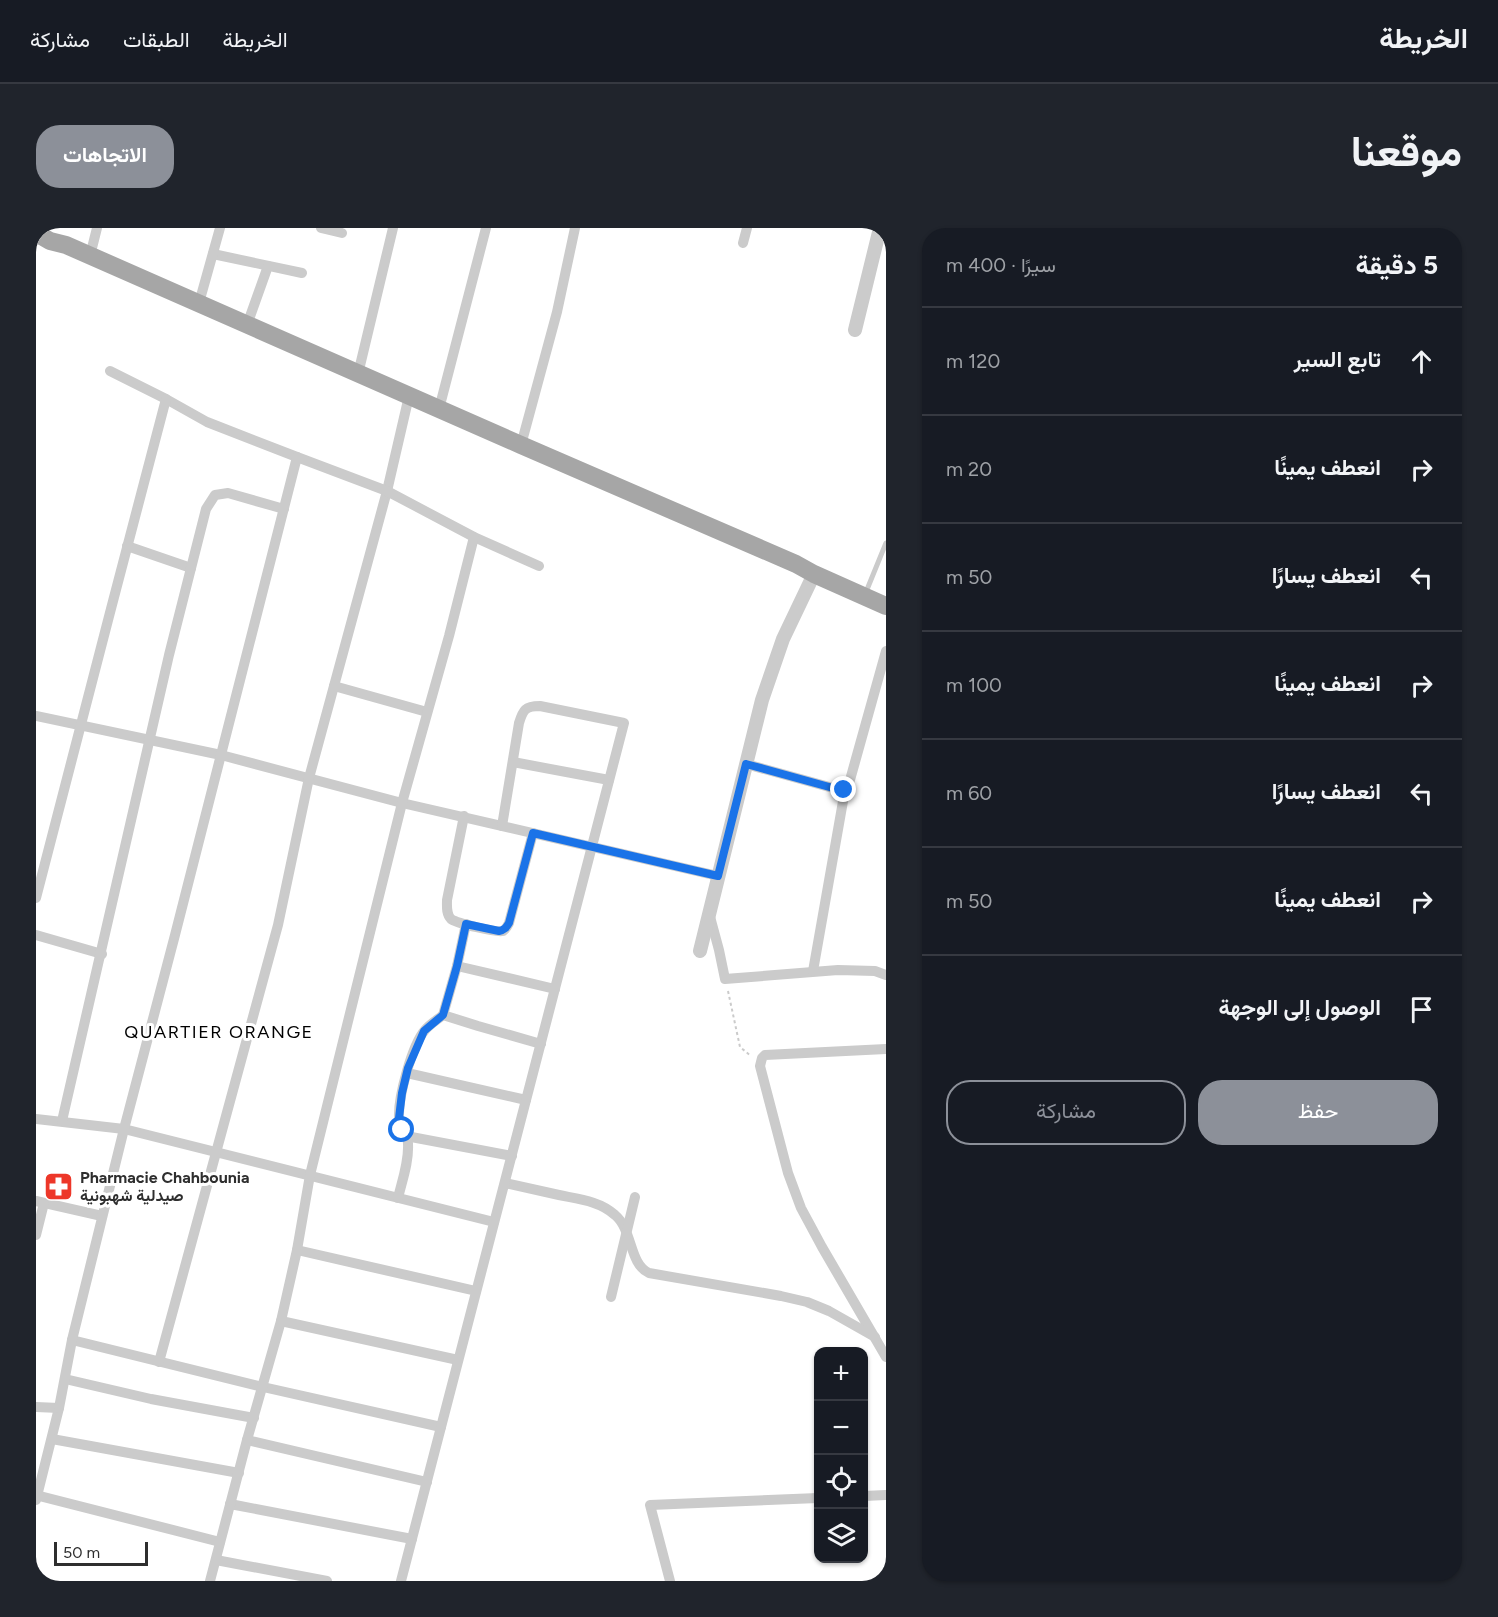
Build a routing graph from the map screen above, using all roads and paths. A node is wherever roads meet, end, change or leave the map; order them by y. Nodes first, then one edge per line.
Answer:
1 (55, 228) edge
2 (97, 228) edge
3 (220, 228) edge
4 (321, 228) edge
5 (393, 228) edge
6 (486, 228) edge
7 (575, 228) edge
8 (747, 228) edge
9 (880, 228) edge
10 (36, 233) edge
11 (342, 233) dead end
12 (743, 243) dead end
13 (66, 245) junction
14 (213, 254) junction
15 (90, 256) junction
16 (268, 266) junction
17 (302, 273) dead end
18 (199, 303) junction
19 (247, 325) junction
20 (855, 330) dead end
21 (110, 371) dead end
22 (358, 374) junction
23 (409, 396) junction
24 (166, 399) junction
25 (440, 409) junction
26 (521, 445) junction
27 (297, 456) junction
28 (387, 490) junction
29 (284, 509) junction
30 (474, 537) junction
31 (886, 543) edge
32 (127, 546) junction
33 (540, 566) dead end
34 (191, 568) junction
35 (814, 574) junction
36 (865, 597) junction
37 (886, 606) edge
38 (886, 651) edge
39 (334, 686) junction
40 (427, 712) junction
41 (36, 716) edge
42 (82, 725) junction
43 (149, 739) junction
44 (221, 755) junction
45 (513, 762) junction
46 (746, 764) junction
47 (309, 778) junction
48 (609, 780) junction
49 (844, 790) junction
50 (402, 803) junction
51 (464, 816) junction
52 (502, 826) junction
53 (533, 833) junction
54 (592, 847) junction
55 (718, 876) junction
56 (36, 898) edge
57 (709, 913) junction
58 (466, 924) junction
59 (36, 934) edge
60 (700, 951) dead end
61 (102, 954) junction
62 (457, 966) junction
63 (813, 971) junction
64 (886, 975) edge
65 (725, 979) junction
66 (555, 989) junction
67 (443, 1015) junction
68 (541, 1044) junction
69 (886, 1049) edge
70 (760, 1062) junction
71 (407, 1073) junction
72 (526, 1100) junction
73 (36, 1119) edge
74 (62, 1121) junction
75 (124, 1129) junction
76 (406, 1136) junction
77 (216, 1152) junction
78 (512, 1156) junction
79 (310, 1175) junction
80 (505, 1183) junction
81 (635, 1197) dead end
82 (398, 1198) junction
83 (40, 1202) edge
84 (102, 1216) junction
85 (494, 1222) junction
86 (627, 1233) junction
87 (36, 1235) edge
88 (297, 1250) junction
89 (476, 1291) junction
90 (611, 1297) dead end
91 (281, 1321) junction
92 (875, 1337) junction
93 (72, 1340) junction
94 (886, 1357) edge
95 (458, 1360) junction
96 (159, 1362) junction
97 (65, 1379) junction
98 (262, 1387) junction
99 (36, 1407) edge
100 (59, 1408) junction
101 (254, 1418) junction
102 (441, 1427) junction
103 (52, 1439) junction
104 (247, 1440) junction
105 (239, 1473) junction
106 (427, 1482) junction
107 (886, 1495) edge
108 (868, 1496) edge
109 (36, 1497) edge
110 (814, 1498) edge
111 (230, 1504) junction
112 (412, 1539) junction
113 (220, 1542) junction
114 (216, 1560) junction
115 (210, 1581) edge
116 (327, 1581) edge
117 (401, 1581) edge
118 (670, 1581) edge

1 - 13 main road
2 - 15 street
3 - 14 street
4 - 11 street
5 - 22 street
6 - 25 street
7 - 26 street
8 - 12 street
9 - 20 street
10 - 13 main road
13 - 15 main road
14 - 16 street
14 - 18 street
15 - 18 main road
16 - 17 street
16 - 19 street
18 - 19 main road
19 - 22 main road
21 - 24 street
22 - 23 main road
23 - 25 main road
23 - 28 street
24 - 27 street
24 - 32 street
25 - 26 main road
26 - 35 main road
27 - 28 street
27 - 29 street
28 - 30 street
28 - 39 street
29 - 34 street
29 - 44 street
30 - 33 street
30 - 40 street
31 - 36 lane
32 - 34 street
32 - 42 street
34 - 43 street
35 - 36 main road
35 - 46 street
36 - 37 main road
38 - 49 street
39 - 40 street
39 - 47 street
40 - 50 street
41 - 42 street
42 - 43 street
42 - 56 street
43 - 44 street
43 - 61 street
44 - 47 street
44 - 75 street
45 - 48 street
45 - 48 street
45 - 52 street
46 - 49 street
46 - 55 street
47 - 50 street
47 - 77 street
48 - 54 street
49 - 63 street
50 - 51 street
50 - 79 street
51 - 52 street
51 - 58 street
52 - 53 street
53 - 54 street
53 - 58 street
54 - 55 street
54 - 66 street
55 - 57 street
57 - 60 street
57 - 65 street
58 - 62 street
59 - 61 street
61 - 74 street
62 - 66 street
62 - 67 street
63 - 64 street
63 - 65 street
65 - 70 path
66 - 68 street
67 - 68 street
67 - 71 street
68 - 72 street
69 - 70 street
70 - 92 street
71 - 72 street
71 - 76 street
72 - 78 street
73 - 74 street
74 - 75 street
75 - 77 street
75 - 84 street
76 - 78 street
76 - 82 street
77 - 79 street
77 - 96 street
78 - 80 street
79 - 82 street
79 - 88 street
80 - 85 street
80 - 86 street
81 - 86 street
82 - 85 street
83 - 84 street
83 - 87 street
84 - 93 street
85 - 89 street
86 - 90 street
86 - 92 street
88 - 89 street
88 - 91 street
89 - 95 street
91 - 95 street
91 - 98 street
92 - 94 street
93 - 96 street
93 - 97 street
95 - 102 street
96 - 98 street
97 - 100 street
97 - 101 street
98 - 101 street
98 - 102 street
99 - 100 street
100 - 103 street
101 - 104 street
102 - 106 street
103 - 105 street
103 - 109 street
104 - 105 street
104 - 106 street
105 - 111 street
106 - 112 street
107 - 108 street
109 - 113 street
110 - 118 street
111 - 112 street
111 - 113 street
112 - 117 street
113 - 114 street
114 - 115 street
114 - 116 street

